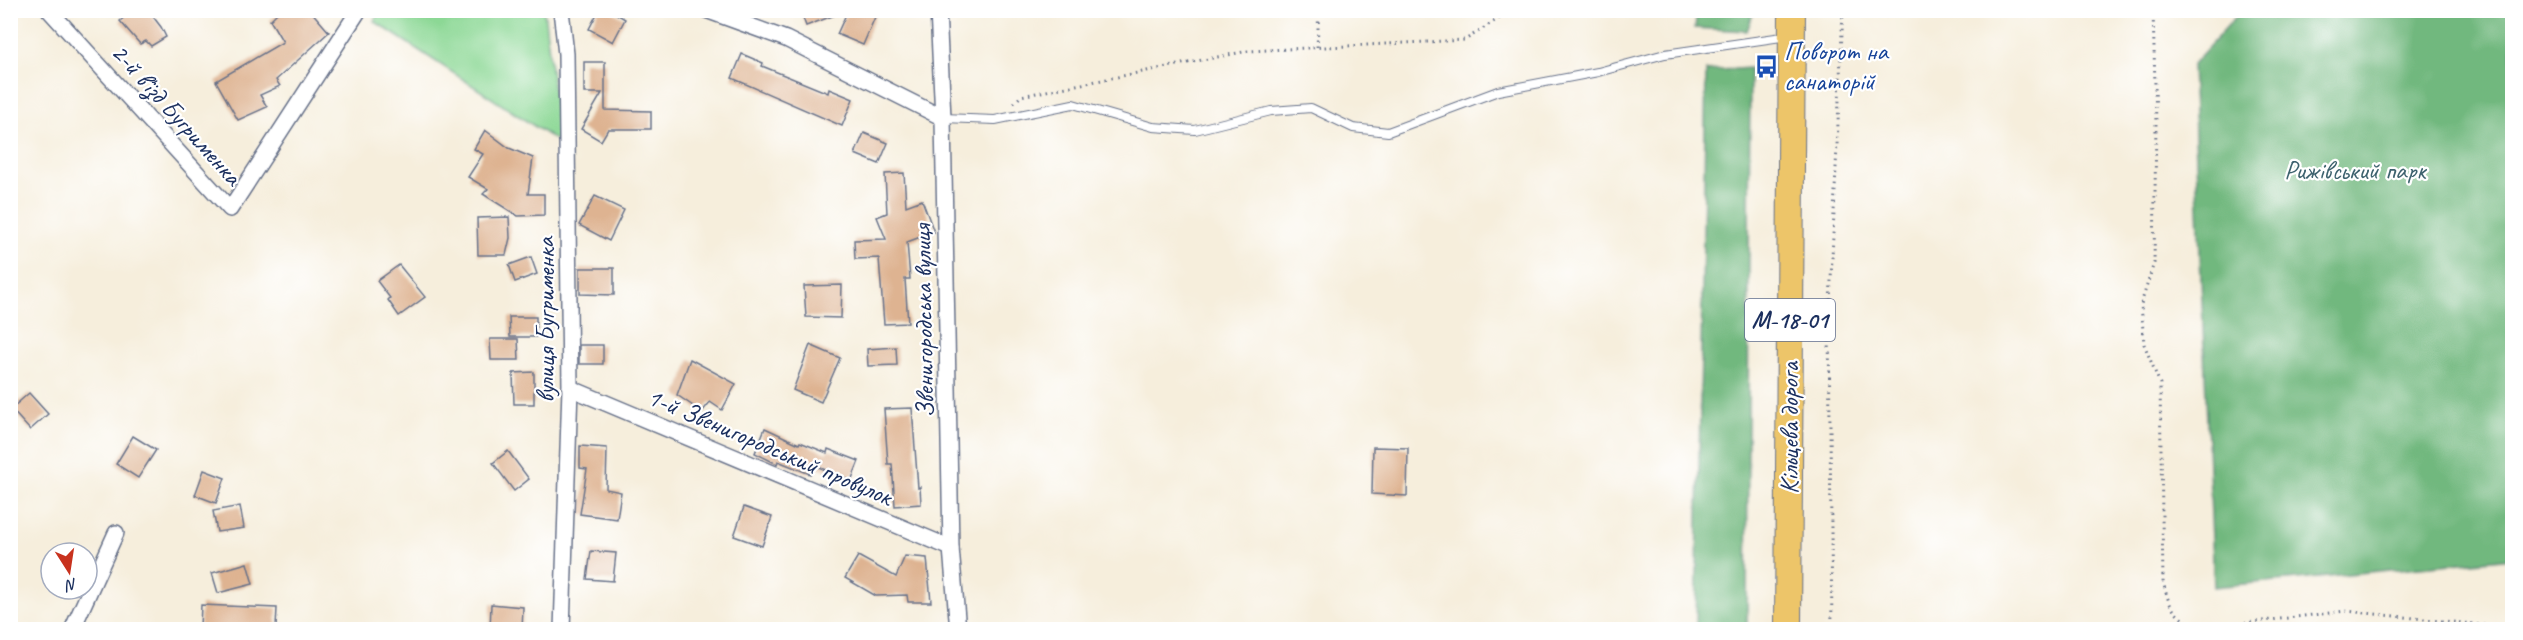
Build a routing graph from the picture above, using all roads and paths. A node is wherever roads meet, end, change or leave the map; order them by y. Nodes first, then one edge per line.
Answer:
1 (50, 10) edge
2 (359, 10) edge
3 (561, 10) edge
4 (706, 10) edge
5 (938, 10) edge
6 (1319, 10) edge
7 (1512, 10) edge
8 (1843, 10) edge
9 (2153, 10) edge
10 (1792, 23) edge
11 (1317, 47) junction
12 (943, 118) junction
13 (995, 120) junction
14 (570, 388) junction
15 (116, 533) dead end
16 (951, 548) junction
17 (2512, 628) edge
18 (72, 630) edge
19 (562, 630) edge
20 (958, 630) edge
21 (1788, 630) edge
22 (1832, 630) edge

1 - 2 street, 2-й в'їзд Бугрименка
3 - 14 street, вулиця Бугрименка
4 - 12 street
5 - 12 street, Звенигородська вулиця
6 - 11 path
7 - 11 path
8 - 22 path
9 - 17 path
10 - 13 lane
10 - 21 highway, Кільцева дорога / М-18-01
11 - 13 path
12 - 13 lane
12 - 16 street, Звенигородська вулиця
14 - 16 street, 1-й Звенигородський провулок
14 - 19 street, вулиця Бугрименка
15 - 18 street
16 - 20 street, Звенигородська вулиця

